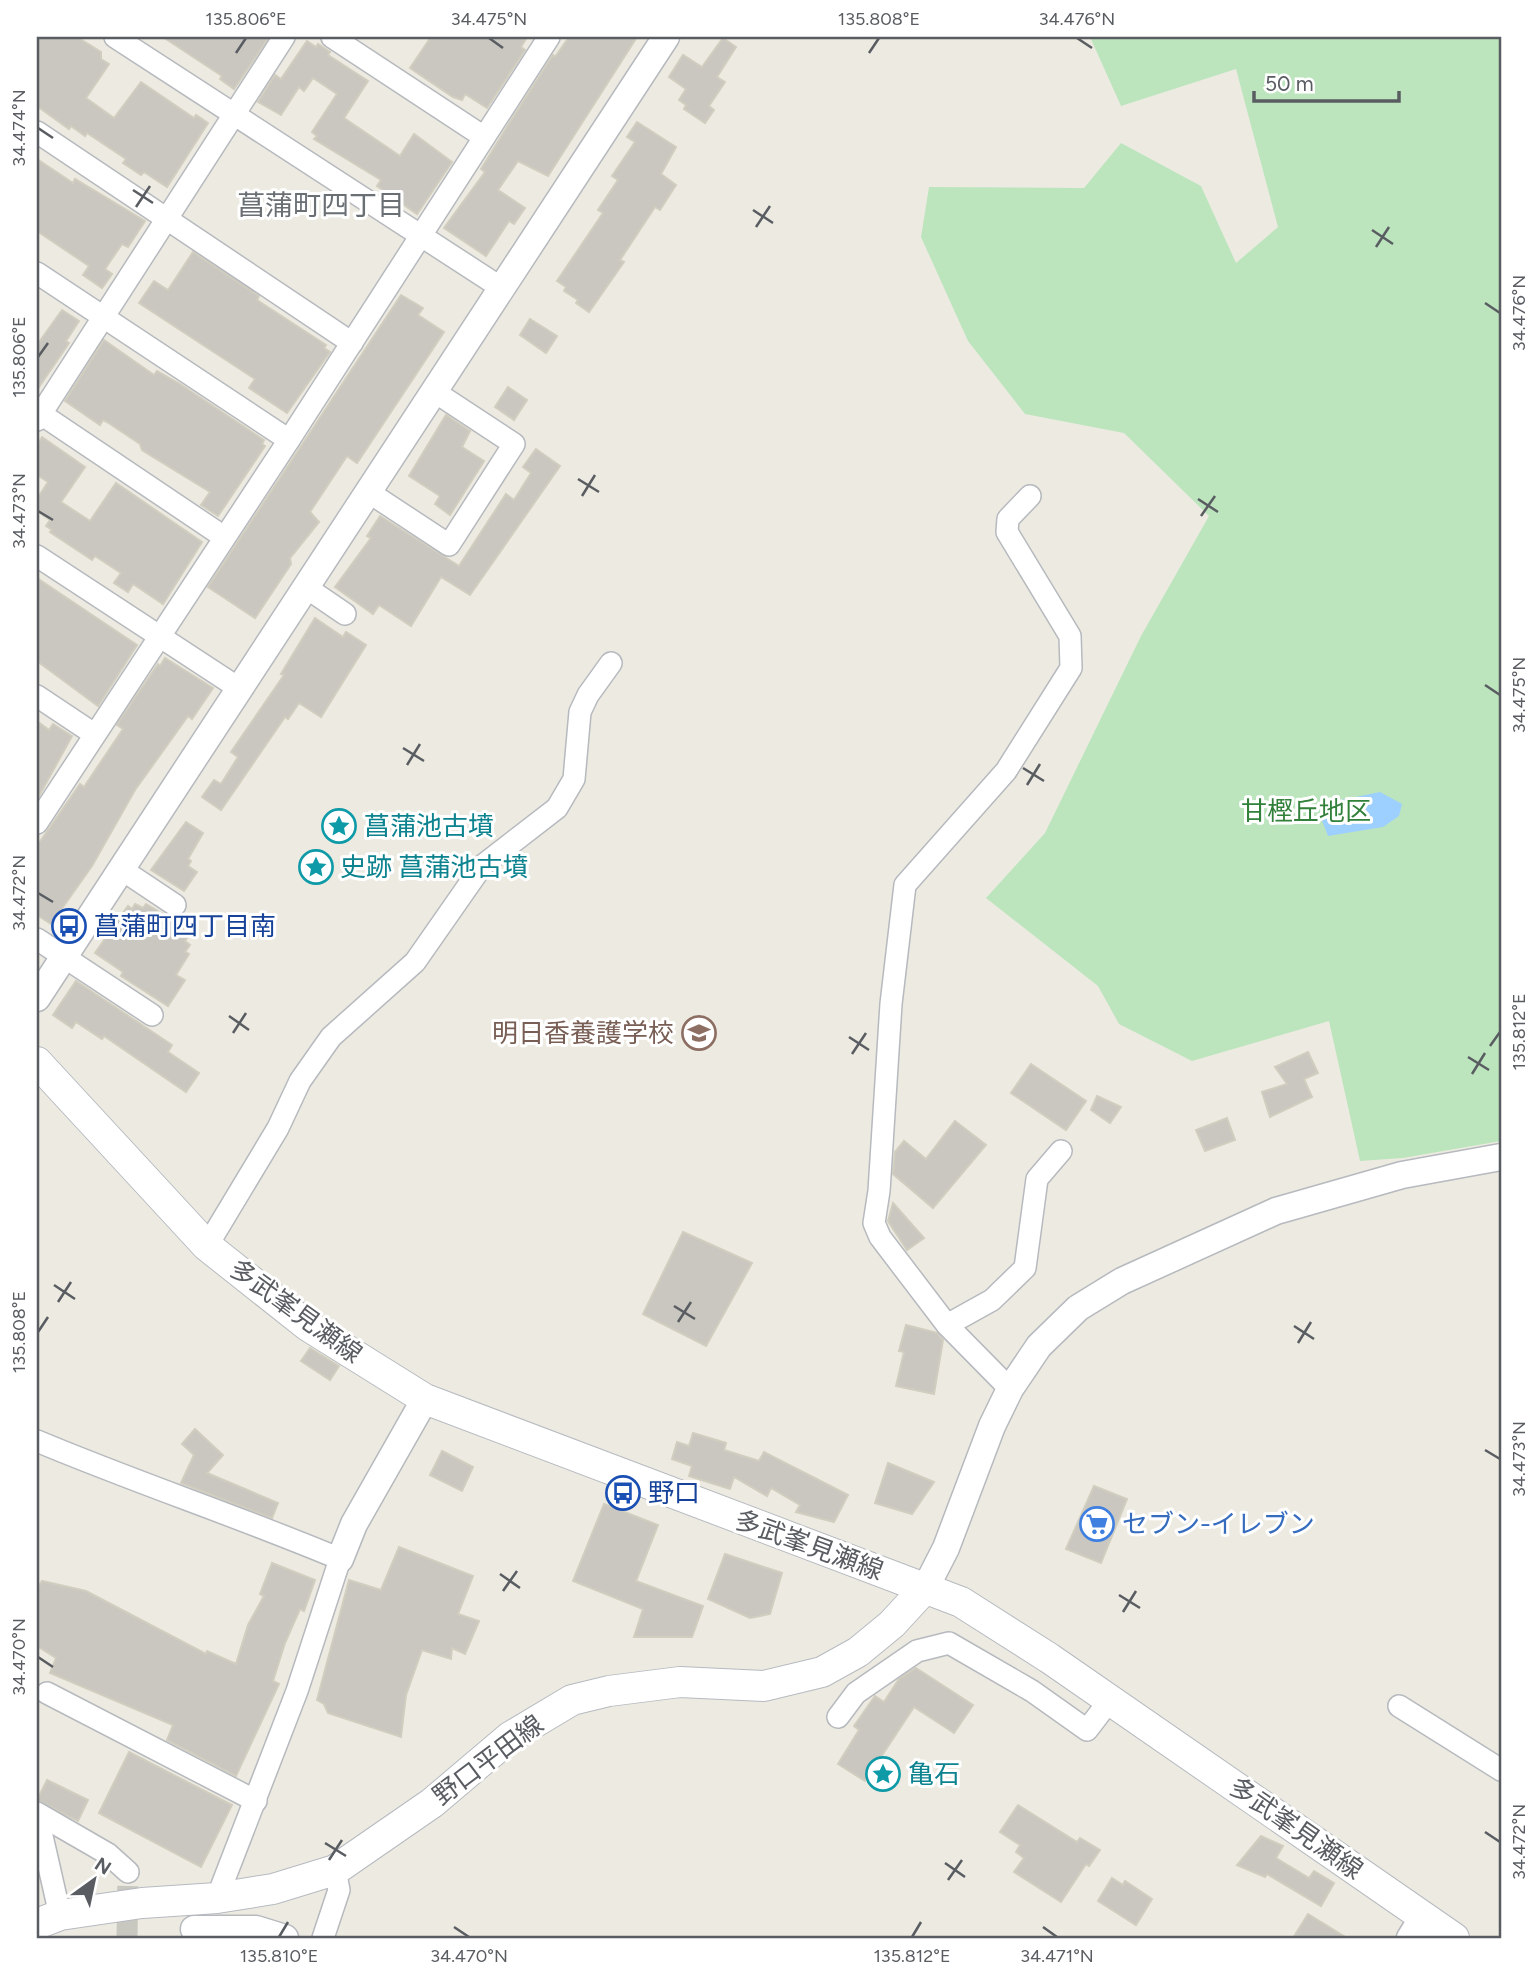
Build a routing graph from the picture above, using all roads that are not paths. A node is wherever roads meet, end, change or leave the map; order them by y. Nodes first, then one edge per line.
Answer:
1 (115, 37) edge
2 (284, 37) edge
3 (332, 37) edge
4 (666, 37) edge
5 (544, 38) edge
6 (234, 114) junction
7 (37, 132) edge
8 (484, 137) junction
9 (166, 218) junction
10 (421, 236) junction
11 (37, 273) edge
12 (503, 289) junction
13 (103, 317) junction
14 (352, 343) junction
15 (435, 392) junction
16 (39, 417) edge
17 (289, 440) junction
18 (370, 493) junction
19 (1030, 496) dead end
20 (224, 537) junction
21 (37, 556) edge
22 (307, 588) junction
23 (345, 614) dead end
24 (159, 635) junction
25 (611, 663) dead end
26 (240, 689) junction
27 (37, 696) edge
28 (94, 734) junction
29 (37, 822) edge
30 (121, 869) junction
31 (175, 905) dead end
32 (37, 939) edge
33 (64, 957) junction
34 (37, 998) edge
35 (152, 1014) dead end
36 (37, 1062) edge
37 (1061, 1152) dead end
38 (1501, 1157) edge
39 (208, 1246) junction
40 (947, 1325) junction
41 (1010, 1389) junction
42 (425, 1399) junction
43 (37, 1441) edge
44 (340, 1559) junction
45 (926, 1587) junction
46 (47, 1693) dead end
47 (1110, 1700) junction
48 (1399, 1706) dead end
49 (838, 1717) dead end
50 (1501, 1770) edge
51 (256, 1801) junction
52 (37, 1814) edge
53 (335, 1870) junction
54 (128, 1872) dead end
55 (217, 1898) junction
56 (49, 1920) edge
57 (1417, 1928) edge
58 (191, 1934) edge
59 (285, 1938) edge
60 (323, 1938) edge
61 (1454, 1938) edge

1 - 6 street
2 - 6 street
3 - 8 street
4 - 12 street
5 - 8 street
6 - 9 street
6 - 10 street
7 - 9 street
8 - 10 street
9 - 13 street
9 - 14 street
10 - 12 street
10 - 14 street
11 - 13 street
12 - 15 street
13 - 16 street
13 - 17 street
14 - 17 street
15 - 18 street
15 - 18 street
16 - 20 street
17 - 20 street
18 - 22 street
19 - 40 street
20 - 24 street
21 - 24 street
22 - 23 street
22 - 26 street
24 - 26 street
24 - 28 street
25 - 39 street
26 - 30 street
27 - 28 street
28 - 29 street
30 - 31 street
30 - 33 street
32 - 33 street
33 - 34 street
33 - 35 street
36 - 39 main road, 多武峯見瀬線
37 - 40 street
38 - 41 street
39 - 42 main road, 多武峯見瀬線
40 - 41 street
41 - 45 street
42 - 44 street
42 - 45 main road, 多武峯見瀬線
43 - 44 street
44 - 51 street
45 - 47 main road, 多武峯見瀬線
45 - 53 main road, 野口平田線
46 - 51 street
47 - 49 street
47 - 57 main road, 多武峯見瀬線
48 - 50 street
51 - 55 street
52 - 54 street
52 - 56 street
53 - 55 main road, 野口平田線
53 - 60 street
55 - 56 main road, 野口平田線
55 - 58 street
57 - 61 main road, 多武峯見瀬線
58 - 59 street

